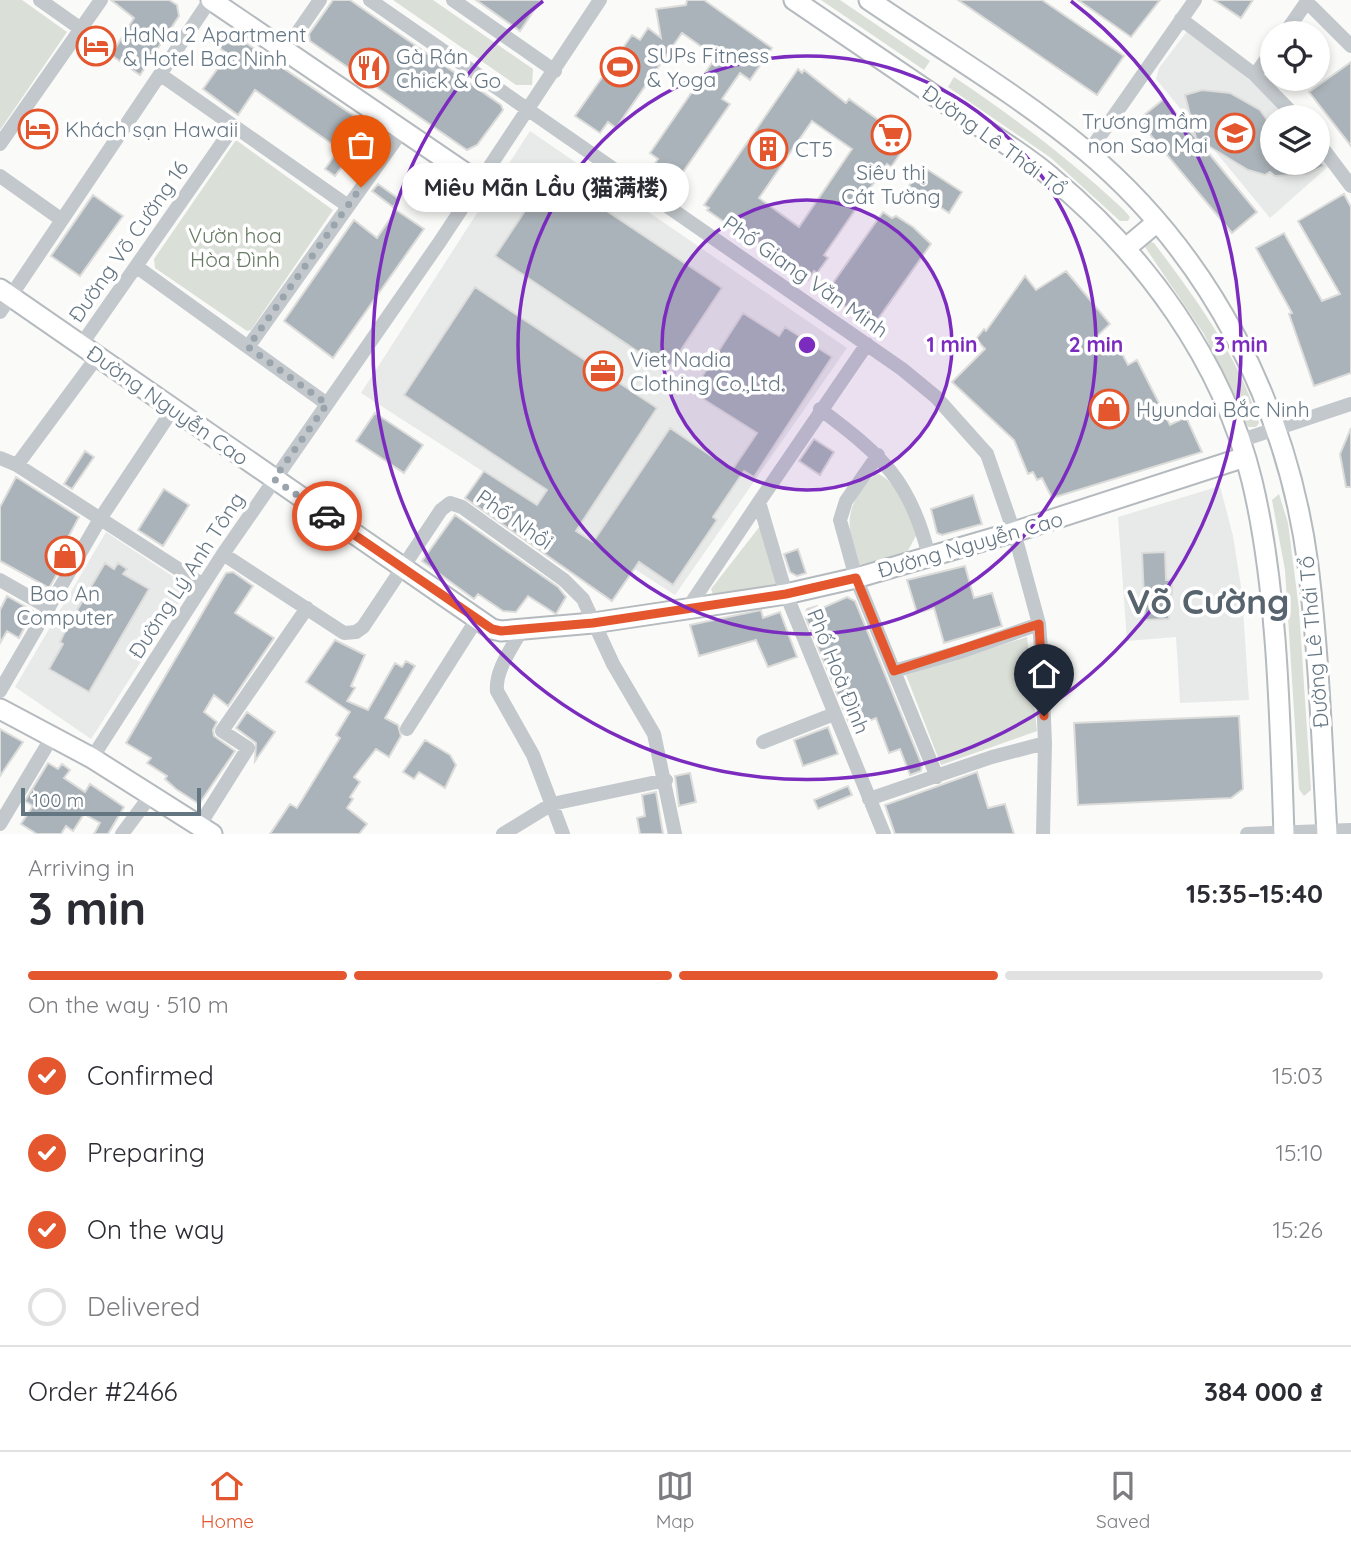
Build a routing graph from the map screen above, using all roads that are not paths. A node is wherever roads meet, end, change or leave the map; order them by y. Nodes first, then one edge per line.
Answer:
1 (40, 0) edge
2 (101, 0) edge
3 (210, 0) edge
4 (320, 0) edge
5 (370, 0) edge
6 (453, 0) edge
7 (793, 0) edge
8 (869, 0) edge
9 (1195, 0) edge
10 (598, 1) edge
11 (1308, 1) edge
12 (1181, 19) junction
13 (1294, 21) edge
14 (80, 29) junction
15 (1351, 46) edge
16 (286, 49) junction
17 (1260, 68) edge
18 (555, 71) junction
19 (161, 75) junction
20 (1255, 75) junction
21 (1284, 105) edge
22 (529, 110) junction
23 (234, 126) junction
24 (402, 131) junction
25 (0, 144) edge
26 (1088, 153) junction
27 (1330, 158) edge
28 (0, 176) edge
29 (480, 183) junction
30 (1351, 186) edge
31 (348, 205) junction
32 (62, 220) junction
33 (1157, 222) junction
34 (1126, 248) junction
35 (137, 267) junction
36 (3, 299) edge
37 (867, 344) junction
38 (248, 347) junction
39 (89, 351) junction
40 (327, 404) junction
41 (1351, 404) edge
42 (173, 408) junction
43 (820, 409) junction
44 (1273, 428) junction
45 (1242, 449) junction
46 (878, 455) junction
47 (0, 458) edge
48 (17, 465) junction
49 (274, 479) junction
50 (759, 502) junction
51 (100, 519) junction
52 (1014, 532) junction
53 (223, 554) junction
54 (929, 556) junction
55 (401, 567) junction
56 (856, 578) junction
57 (0, 580) edge
58 (203, 584) junction
59 (786, 594) junction
60 (49, 608) junction
61 (307, 608) junction
62 (688, 608) junction
63 (477, 619) junction
64 (593, 623) junction
65 (1039, 624) junction
66 (521, 631) junction
67 (894, 671) junction
68 (0, 691) edge
69 (0, 709) edge
70 (834, 714) junction
71 (407, 729) dead end
72 (52, 737) junction
73 (763, 742) dead end
74 (1045, 743) junction
75 (92, 758) junction
76 (937, 776) junction
77 (666, 780) junction
78 (150, 795) junction
79 (869, 799) junction
80 (552, 804) junction
81 (0, 824) edge
82 (206, 830) edge
83 (1351, 830) edge
84 (1327, 832) edge
85 (1284, 833) edge
86 (122, 834) edge
87 (503, 834) edge
88 (562, 834) edge
89 (675, 834) edge
90 (884, 834) edge
91 (1043, 834) edge
92 (1247, 834) edge

1 - 14 street
2 - 14 street
3 - 16 main road
3 - 19 street
4 - 16 street
5 - 22 street, Phố Giang Văn Minh
6 - 18 street
7 - 34 main road, Đường Lê Thái Tổ
8 - 26 main road, Đường Lê Thái Tổ
9 - 12 street
10 - 18 street, Đường Lý Anh Tông
11 - 13 street
11 - 15 street
12 - 20 street
12 - 26 street
14 - 25 street
16 - 24 main road
17 - 20 street
18 - 22 street, Đường Lý Anh Tông
19 - 23 street
19 - 32 street
20 - 21 street
22 - 29 street, Đường Lý Anh Tông
22 - 37 street, Phố Giang Văn Minh
23 - 31 street
23 - 35 street, Đường Võ Cường 16
24 - 29 main road
24 - 31 street
26 - 33 main road, Đường Lê Thái Tổ
27 - 30 street
28 - 32 street
29 - 40 street, Đường Lý Anh Tông
31 - 38 street
32 - 36 street
33 - 34 main road
33 - 44 main road, Đường Lê Thái Tổ
34 - 45 main road, Đường Lê Thái Tổ
35 - 38 street
35 - 39 street, Đường Võ Cường 16
36 - 39 main road, Đường Nguyễn Cao
37 - 43 street
37 - 52 street, Phố Giang Văn Minh
38 - 40 street
39 - 42 main road, Đường Nguyễn Cao
39 - 48 street, Đường Võ Cường 16
40 - 49 street, Đường Lý Anh Tông
41 - 44 street, Đường Nguyễn Cao
42 - 49 main road, Đường Nguyễn Cao
42 - 51 street
43 - 46 street
43 - 50 street
44 - 45 street, Đường Nguyễn Cao
44 - 84 main road, Đường Lê Thái Tổ
45 - 52 main road, Đường Nguyễn Cao
45 - 85 main road, Đường Lê Thái Tổ
46 - 54 street
46 - 56 street
47 - 48 street
48 - 51 street
49 - 53 street, Đường Lý Anh Tông
49 - 55 main road, Đường Nguyễn Cao
50 - 59 street, Phố Hoà Đình
50 - 62 street
51 - 58 street
51 - 60 street
52 - 54 main road, Đường Nguyễn Cao
52 - 65 street, Phố Giang Văn Minh
53 - 58 street, Đường Lý Anh Tông
53 - 61 street, Phố Nhồi
54 - 56 main road, Đường Nguyễn Cao
55 - 61 street, Phố Nhồi
55 - 63 main road, Đường Nguyễn Cao
55 - 64 street, Phố Nhồi
56 - 59 main road, Đường Nguyễn Cao
56 - 67 street
57 - 60 street
58 - 75 street, Đường Lý Anh Tông
59 - 62 main road, Đường Nguyễn Cao
59 - 70 street, Phố Hoà Đình
60 - 68 street
61 - 82 street
62 - 64 main road, Đường Nguyễn Cao
63 - 66 main road, Đường Nguyễn Cao
63 - 71 street
64 - 66 main road, Đường Nguyễn Cao
64 - 77 street
65 - 67 street
65 - 74 street, Phố Giang Văn Minh
66 - 80 street
67 - 76 street
69 - 72 main road
70 - 73 street
70 - 79 street, Phố Hoà Đình
72 - 75 main road
72 - 81 street
74 - 76 street
74 - 91 street, Phố Giang Văn Minh
75 - 78 main road
76 - 79 street
77 - 80 street
77 - 89 street
78 - 82 main road
78 - 86 street
79 - 90 street, Phố Hoà Đình
80 - 87 street
80 - 88 street
83 - 84 street
84 - 85 street
85 - 92 street

